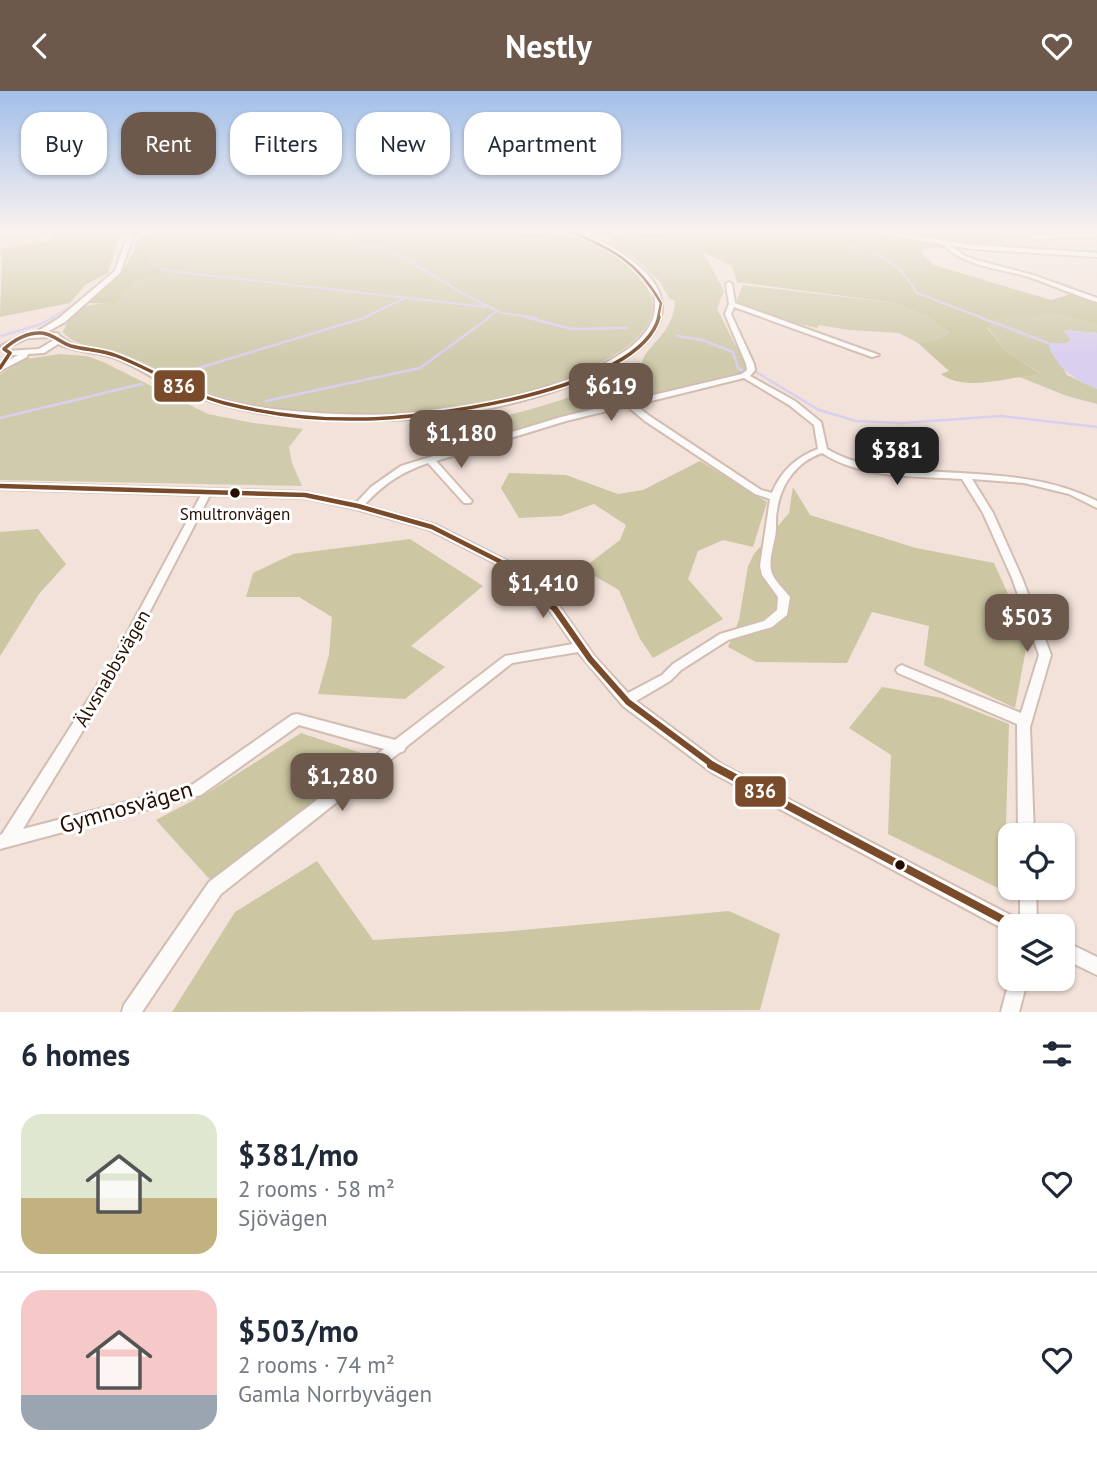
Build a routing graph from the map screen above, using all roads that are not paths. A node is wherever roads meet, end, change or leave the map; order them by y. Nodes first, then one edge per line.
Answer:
1 (116, 274) edge
2 (645, 274) edge
3 (1017, 274) edge
4 (729, 284) dead end
5 (1097, 300) edge
6 (732, 304) junction
7 (62, 320) junction
8 (33, 335) junction
9 (57, 339) junction
10 (4, 346) edge
11 (92, 349) junction
12 (41, 351) junction
13 (28, 353) junction
14 (875, 355) dead end
15 (0, 368) edge
16 (746, 376) junction
17 (629, 404) junction
18 (823, 450) junction
19 (430, 460) junction
20 (966, 478) junction
21 (0, 486) edge
22 (207, 492) junction
23 (776, 498) junction
24 (467, 501) dead end
25 (1097, 505) edge
26 (358, 506) junction
27 (581, 647) junction
28 (902, 670) dead end
29 (626, 700) junction
30 (1025, 720) junction
31 (399, 747) junction
32 (1026, 823) edge
33 (4, 841) edge
34 (998, 918) edge
35 (1075, 955) edge
36 (1097, 966) edge
37 (1015, 991) edge
38 (131, 1012) edge
39 (1010, 1012) edge

1 - 7 street
2 - 11 street
3 - 5 street
4 - 6 street
6 - 14 street
6 - 16 street
7 - 8 street
7 - 9 street
8 - 9 street
8 - 10 street
9 - 11 street
9 - 12 street
10 - 13 street
10 - 15 street
11 - 12 street
12 - 13 street
13 - 15 street
16 - 17 street
16 - 18 street
17 - 19 street
17 - 23 street
18 - 20 street
18 - 23 street
19 - 24 street
19 - 26 street
20 - 25 street
20 - 30 street
21 - 22 street
22 - 26 street
22 - 33 street, Älvsnabbsvägen
23 - 29 street
26 - 27 street
27 - 29 street
27 - 31 street
28 - 30 street
29 - 34 street
30 - 32 street
31 - 33 street, Gymnosvägen
31 - 38 street
35 - 36 street
37 - 39 street

